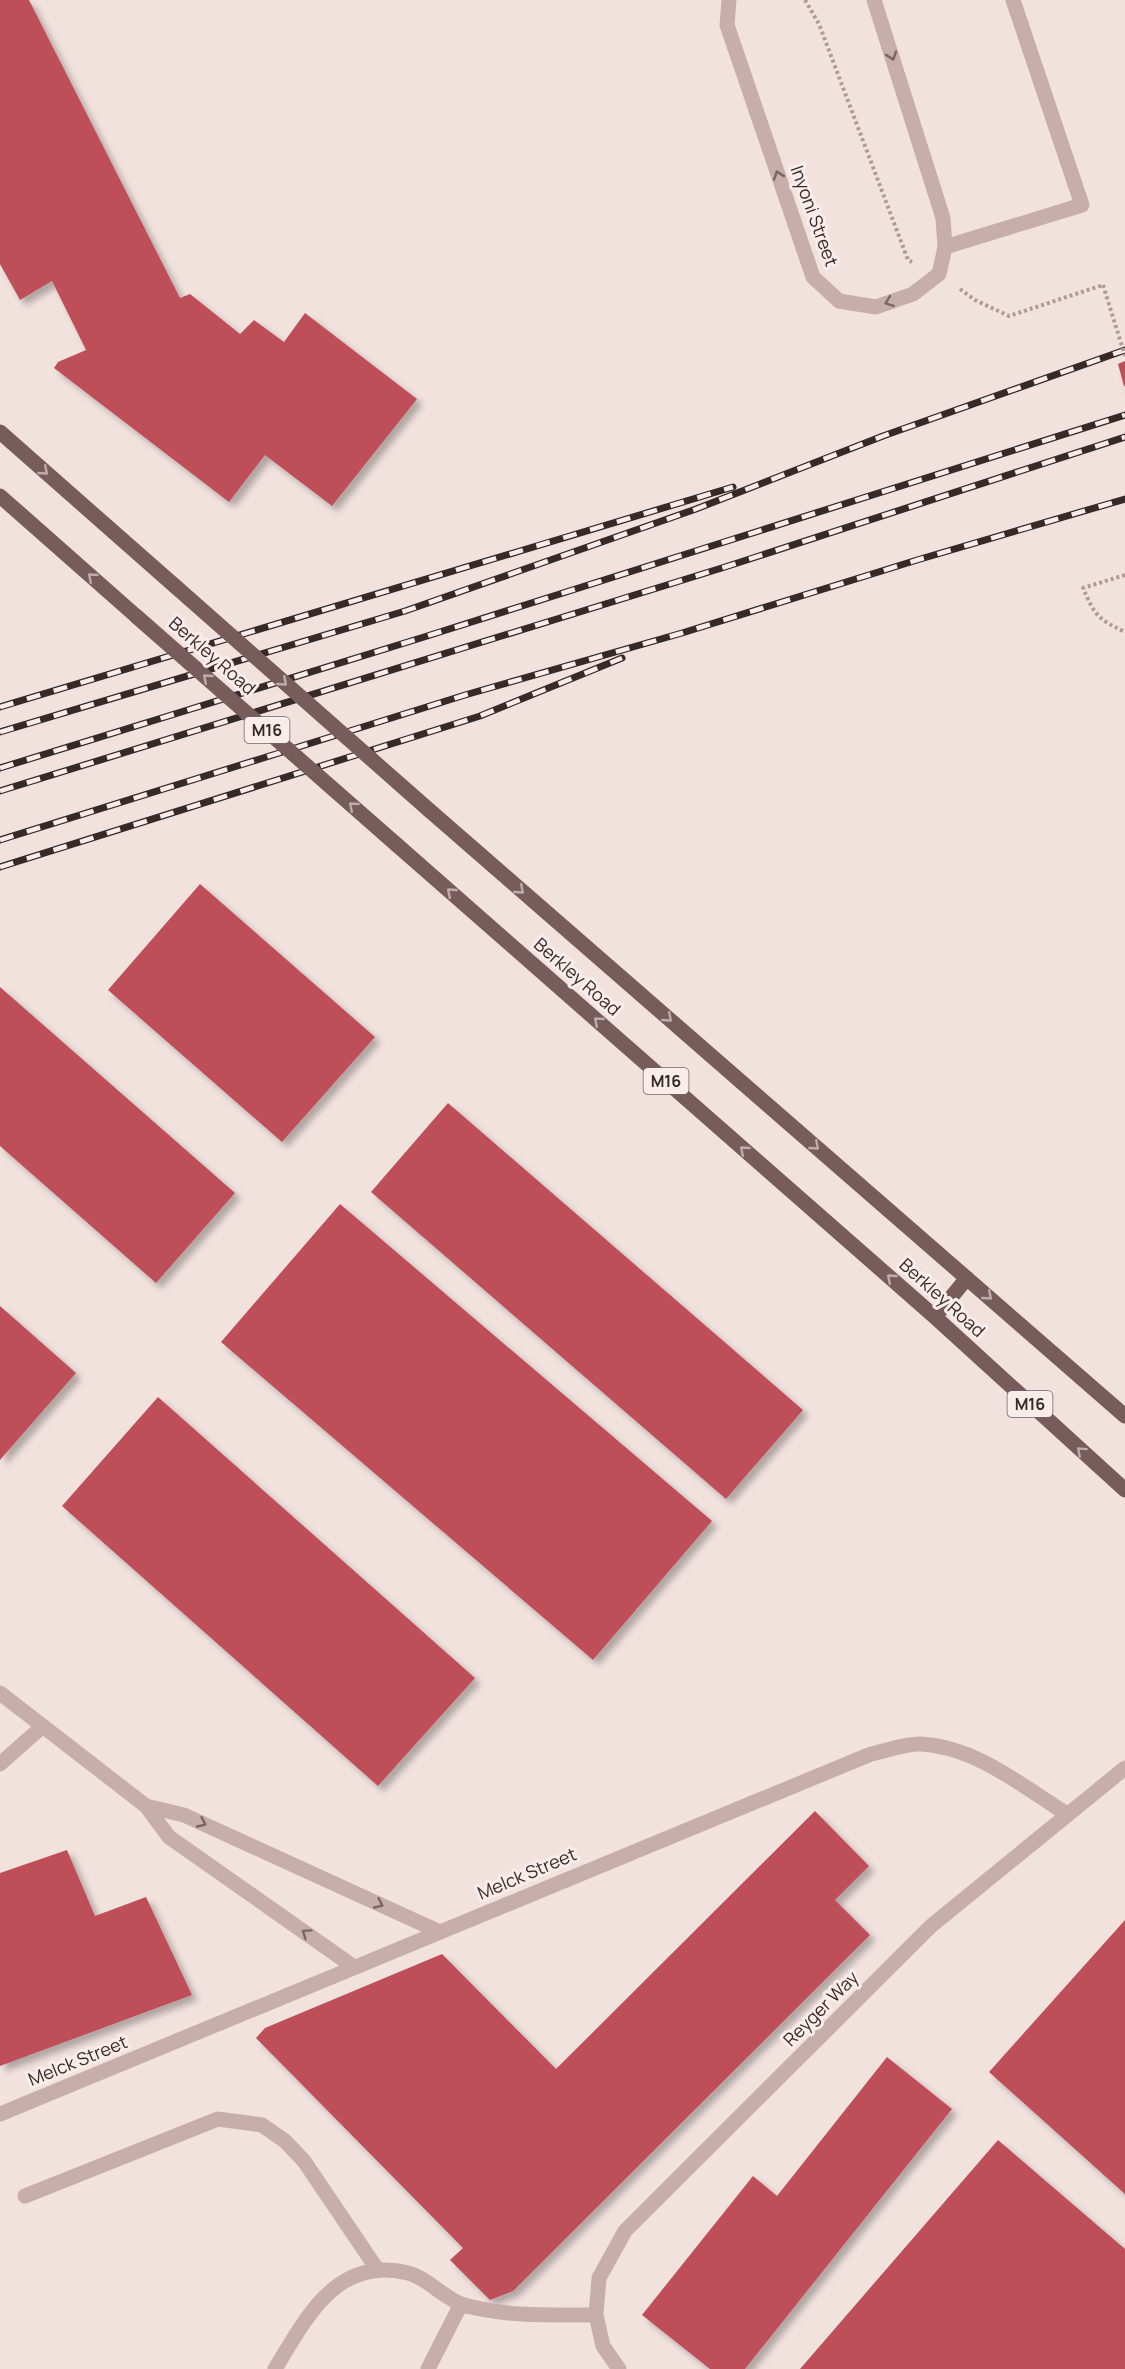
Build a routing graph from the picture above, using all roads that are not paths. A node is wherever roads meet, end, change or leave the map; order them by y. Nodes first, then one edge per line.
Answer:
1 (729, 0) edge
2 (874, 0) edge
3 (1013, 0) edge
4 (945, 247) junction
5 (0, 432) edge
6 (0, 496) edge
7 (967, 1278) junction
8 (935, 1317) junction
9 (1125, 1416) edge
10 (1125, 1490) edge
11 (0, 1693) edge
12 (44, 1726) junction
13 (0, 1764) edge
14 (1125, 1768) edge
15 (146, 1806) junction
16 (1067, 1814) junction
17 (440, 1932) junction
18 (354, 1967) junction
19 (0, 2114) edge
20 (25, 2196) dead end
21 (377, 2269) junction
22 (461, 2304) junction
23 (596, 2315) junction
24 (275, 2369) edge
25 (428, 2369) edge
26 (619, 2369) edge

4 -> 1 street, Inyoni Street
2 -> 4 street
3 - 4 street
5 -> 7 main road, Berkley Road / M16, bridge
8 -> 6 main road, Berkley Road / M16, bridge
7 - 8 main road
7 -> 9 main road, Berkley Road / M16
10 -> 8 main road, Berkley Road / M16
11 - 12 street
12 - 13 street
12 - 15 street
14 - 16 street, Reyger Way
15 -> 17 street
18 -> 15 street
16 - 17 street, Melck Street
16 - 23 street, Reyger Way
17 - 18 street, Melck Street
18 - 19 street, Melck Street
20 - 21 street
21 - 22 street
21 - 24 street
22 - 23 street
22 - 25 street
23 - 26 street, Reyger Way

